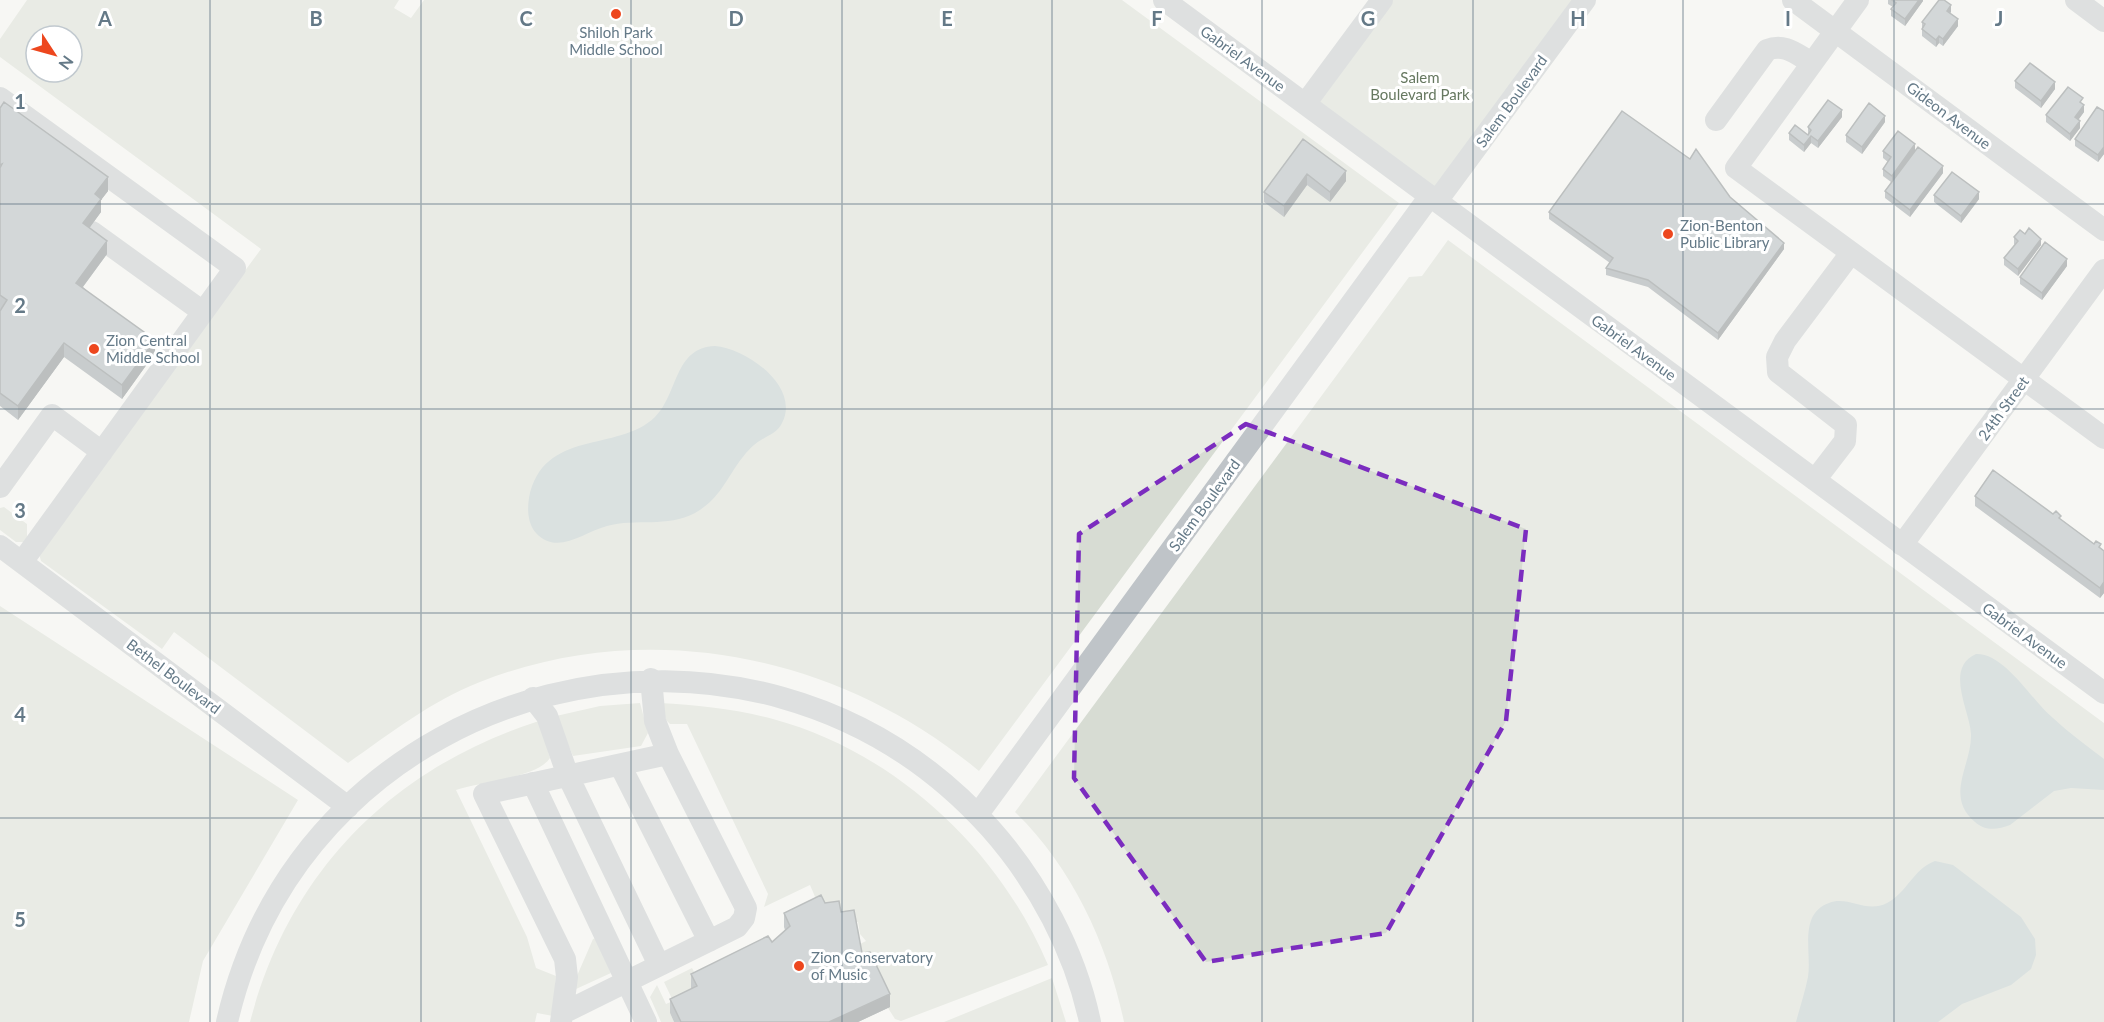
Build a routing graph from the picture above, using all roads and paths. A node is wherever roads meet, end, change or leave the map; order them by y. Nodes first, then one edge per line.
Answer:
1 (1164, 0) edge
2 (1382, 0) edge
3 (1585, 0) edge
4 (1793, 0) edge
5 (1858, 0) edge
6 (2076, 0) edge
7 (2104, 21) edge
8 (1836, 31) junction
9 (1812, 63) junction
10 (0, 98) edge
11 (1305, 104) junction
12 (1716, 120) dead end
13 (1433, 199) junction
14 (2104, 230) edge
15 (92, 232) edge
16 (1851, 253) junction
17 (2104, 270) edge
18 (203, 312) junction
19 (2024, 380) junction
20 (2104, 438) edge
21 (102, 452) junction
22 (1815, 480) junction
23 (0, 487) edge
24 (1902, 545) junction
25 (0, 546) edge
26 (22, 562) junction
27 (651, 679) junction
28 (2104, 693) edge
29 (533, 698) junction
30 (668, 754) junction
31 (620, 765) junction
32 (568, 776) junction
33 (533, 783) junction
34 (348, 807) junction
35 (978, 814) junction
36 (709, 940) junction
37 (658, 966) junction
38 (627, 981) junction
39 (591, 999) junction
40 (562, 1017) edge
41 (227, 1022) edge
42 (587, 1022) edge
43 (646, 1022) edge
44 (1090, 1022) edge

1 - 11 street, Gabriel Avenue
2 - 11 street
3 - 13 street, Salem Boulevard
4 - 8 street, Gideon Avenue
5 - 8 street
6 - 7 street
8 - 9 street
8 - 14 street, Gideon Avenue
9 - 12 street
9 - 16 street
10 - 18 street
11 - 13 street, Gabriel Avenue
13 - 22 street, Gabriel Avenue
13 - 35 street, Salem Boulevard
15 - 18 street
16 - 19 street
16 - 22 street
17 - 19 street, 24th Street
18 - 21 street
19 - 20 street
19 - 24 street, 24th Street
21 - 23 street
21 - 26 street
22 - 24 street, Gabriel Avenue
24 - 28 street, Gabriel Avenue
25 - 26 street, Bethel Boulevard
26 - 34 street, Bethel Boulevard
27 - 29 street
27 - 30 street
27 - 35 street
29 - 32 street
29 - 34 street
30 - 31 street
30 - 36 street
31 - 32 street
31 - 36 street
32 - 33 street
32 - 37 street
33 - 38 street
33 - 40 street
34 - 41 street
35 - 44 street
36 - 37 street
37 - 38 street
38 - 39 street
38 - 43 street
39 - 40 street
39 - 42 street

